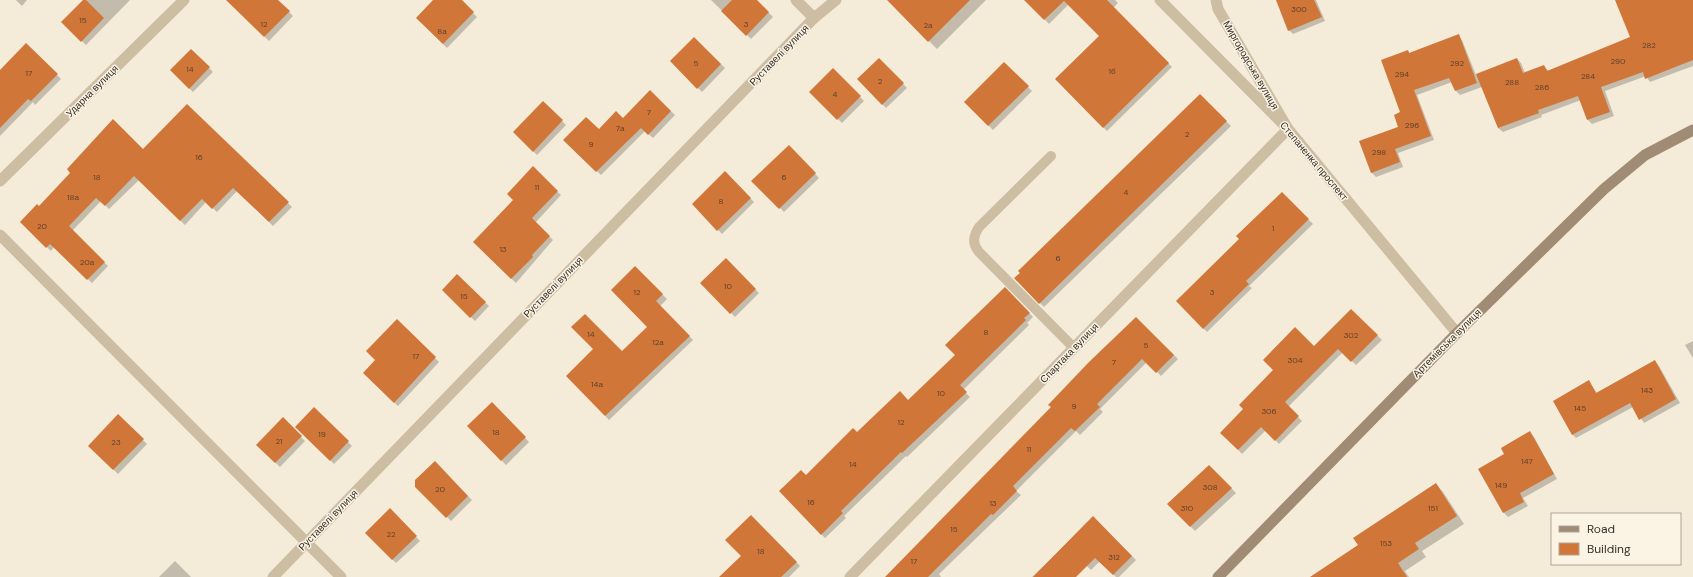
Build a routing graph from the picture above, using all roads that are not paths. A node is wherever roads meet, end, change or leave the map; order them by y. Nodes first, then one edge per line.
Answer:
1 (184, 0) edge
2 (796, 0) edge
3 (836, 0) edge
4 (1160, 0) edge
5 (1216, 0) edge
6 (814, 18) junction
7 (1288, 129) junction
8 (1693, 130) edge
9 (1051, 156) dead end
10 (0, 181) edge
11 (0, 235) edge
12 (1457, 333) junction
13 (1074, 348) junction
14 (306, 542) junction
15 (273, 577) edge
16 (341, 577) edge
17 (850, 577) edge
18 (1218, 577) edge

1 - 10 street, Ударна вулиця
2 - 6 street
3 - 6 street, Руставелі вулиця
4 - 7 street, Степаненка проспект
5 - 7 street, Миргородська вулиця
6 - 14 street, Руставелі вулиця
7 - 12 street, Степаненка проспект
7 - 13 street, Спартака вулиця
8 - 12 main road, Артемівська вулиця
9 - 13 lane
11 - 14 street
12 - 18 main road, Артемівська вулиця
13 - 17 street, Спартака вулиця
14 - 15 street, Руставелі вулиця
14 - 16 street

